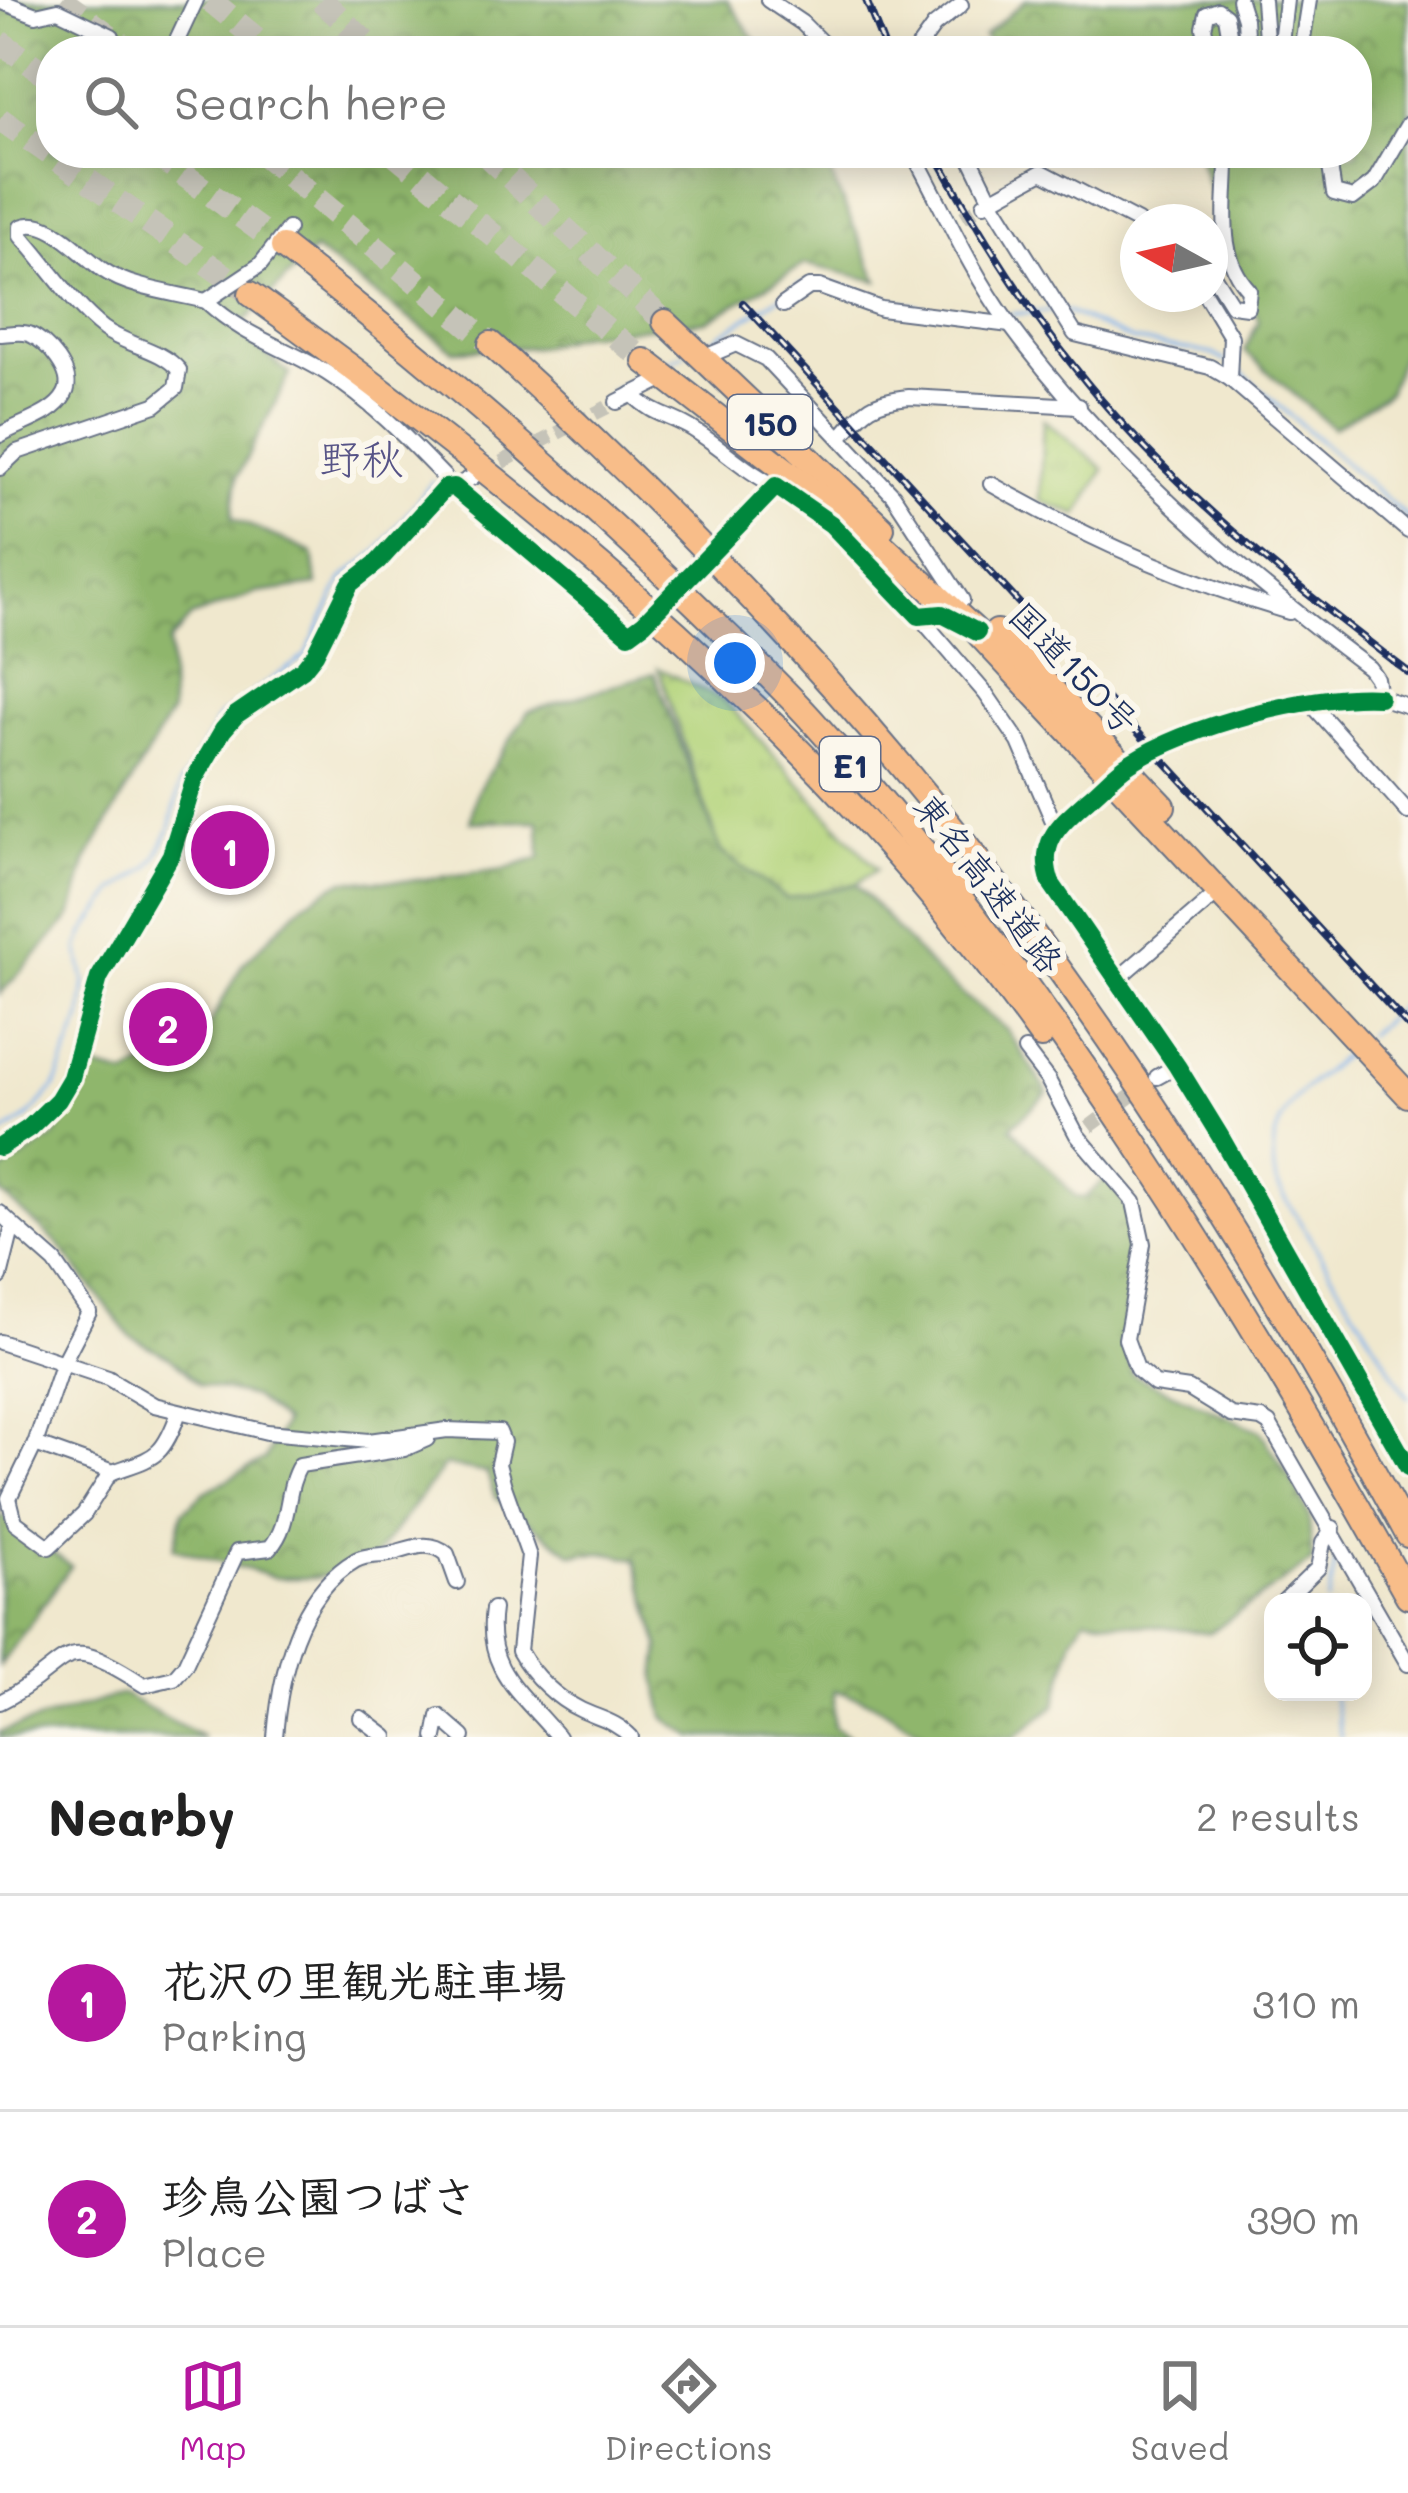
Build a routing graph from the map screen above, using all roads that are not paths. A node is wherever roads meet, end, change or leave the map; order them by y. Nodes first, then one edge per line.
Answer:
1 (196, 0) edge
2 (768, 0) edge
3 (1239, 0) edge
4 (1263, 0) edge
5 (1286, 0) edge
6 (1309, 0) edge
7 (0, 1) edge
8 (961, 4) dead end
9 (112, 36) edge
10 (179, 36) edge
11 (816, 36) edge
12 (927, 36) edge
13 (1206, 36) edge
14 (1229, 36) edge
15 (1246, 36) edge
16 (1266, 36) edge
17 (1282, 36) edge
18 (1303, 36) edge
19 (1408, 124) edge
20 (924, 168) edge
21 (974, 168) edge
22 (1227, 168) edge
23 (1330, 168) edge
24 (988, 202) junction
25 (1227, 204) edge
26 (1120, 213) edge
27 (285, 238) joint
28 (1228, 258) edge
29 (251, 294) tunnel mouth
30 (1228, 299) edge
31 (206, 301) junction
32 (783, 305) dead end
33 (1216, 312) edge
34 (665, 322) tunnel mouth
35 (1010, 325) junction
36 (0, 334) edge
37 (491, 344) tunnel mouth
38 (712, 353) dead end
39 (1230, 369) junction
40 (651, 372) joint
41 (632, 394) junction
42 (617, 402) tunnel mouth
43 (1079, 406) junction
44 (0, 435) edge
45 (840, 438) junction
46 (0, 468) edge
47 (473, 477) tunnel mouth
48 (991, 484) dead end
49 (776, 486) junction
50 (454, 487) junction
51 (1408, 531) edge
52 (729, 534) tunnel mouth
53 (962, 600) junction
54 (1297, 614) junction
55 (920, 616) junction
56 (644, 623) dead end
57 (977, 632) junction
58 (1378, 697) junction
59 (1309, 701) junction
60 (1408, 706) edge
61 (1119, 771) junction
62 (1408, 812) edge
63 (1056, 828) junction
64 (1220, 891) junction
65 (1118, 979) junction
66 (1366, 1038) junction
67 (1025, 1050) dead end
68 (1177, 1066) junction
69 (1408, 1073) edge
70 (1157, 1078) tunnel mouth
71 (1408, 1095) edge
72 (0, 1147) edge
73 (0, 1213) edge
74 (13, 1225) junction
75 (0, 1277) edge
76 (0, 1342) edge
77 (63, 1362) junction
78 (1290, 1392) junction
79 (178, 1412) junction
80 (447, 1430) junction
81 (34, 1444) junction
82 (1406, 1463) edge
83 (113, 1472) junction
84 (1333, 1528) junction
85 (1408, 1535) edge
86 (457, 1582) dead end
87 (1291, 1593) edge
88 (1408, 1596) edge
89 (493, 1609) dead end
90 (1408, 1664) edge
91 (0, 1702) edge
92 (361, 1718) dead end
93 (275, 1737) edge
94 (386, 1737) edge
95 (435, 1737) edge
96 (463, 1737) edge
97 (558, 1737) edge
98 (631, 1737) edge

1 - 10 street
2 - 11 street
3 - 15 street
4 - 16 street
5 - 17 street
6 - 18 street
7 - 9 street
8 - 12 street
13 - 14 street
19 - 23 street
20 - 35 street
21 - 24 street
22 - 25 street
24 - 26 street
24 - 39 street
27 - 31 street
27 - 78 highway, 東名高速道路 / E1
28 - 30 street
29 - 78 highway, 東名高速道路 / E1
31 - 46 street
31 - 50 street
32 - 35 street
33 - 39 street
34 - 53 highway, 国道150号 / 150
35 - 43 street
36 - 44 street
37 - 85 highway, 東名高速道路 / E1
38 - 45 street
39 - 51 street
40 - 41 street
40 - 57 highway, 国道150号 / 150
41 - 42 street
41 - 49 street
43 - 45 street
43 - 54 street
45 - 53 street
47 - 50 street
48 - 54 street
49 - 52 street
49 - 55 street
50 - 56 street
50 - 72 street
53 - 61 highway, 国道150号 / 150
54 - 58 street
55 - 57 street
55 - 63 street
57 - 61 highway, 国道150号 / 150
58 - 59 street
58 - 60 street
59 - 61 street
59 - 62 street
61 - 63 street
61 - 64 highway, 国道150号 / 150
61 - 66 highway, 国道150号 / 150
63 - 65 street
64 - 65 street
64 - 66 highway, 国道150号 / 150
65 - 68 street
66 - 69 highway, 国道150号 / 150
66 - 71 highway, 国道150号 / 150
67 - 84 street
68 - 70 street
68 - 82 street
73 - 74 street
74 - 75 street
74 - 77 street
76 - 77 street
77 - 79 street
77 - 81 street
78 - 88 highway, 東名高速道路 / E1
79 - 80 street
79 - 83 street
80 - 91 street
80 - 98 street
81 - 83 street
81 - 83 street
84 - 87 street
84 - 90 street
86 - 93 street
89 - 97 street
92 - 94 street
95 - 96 street

